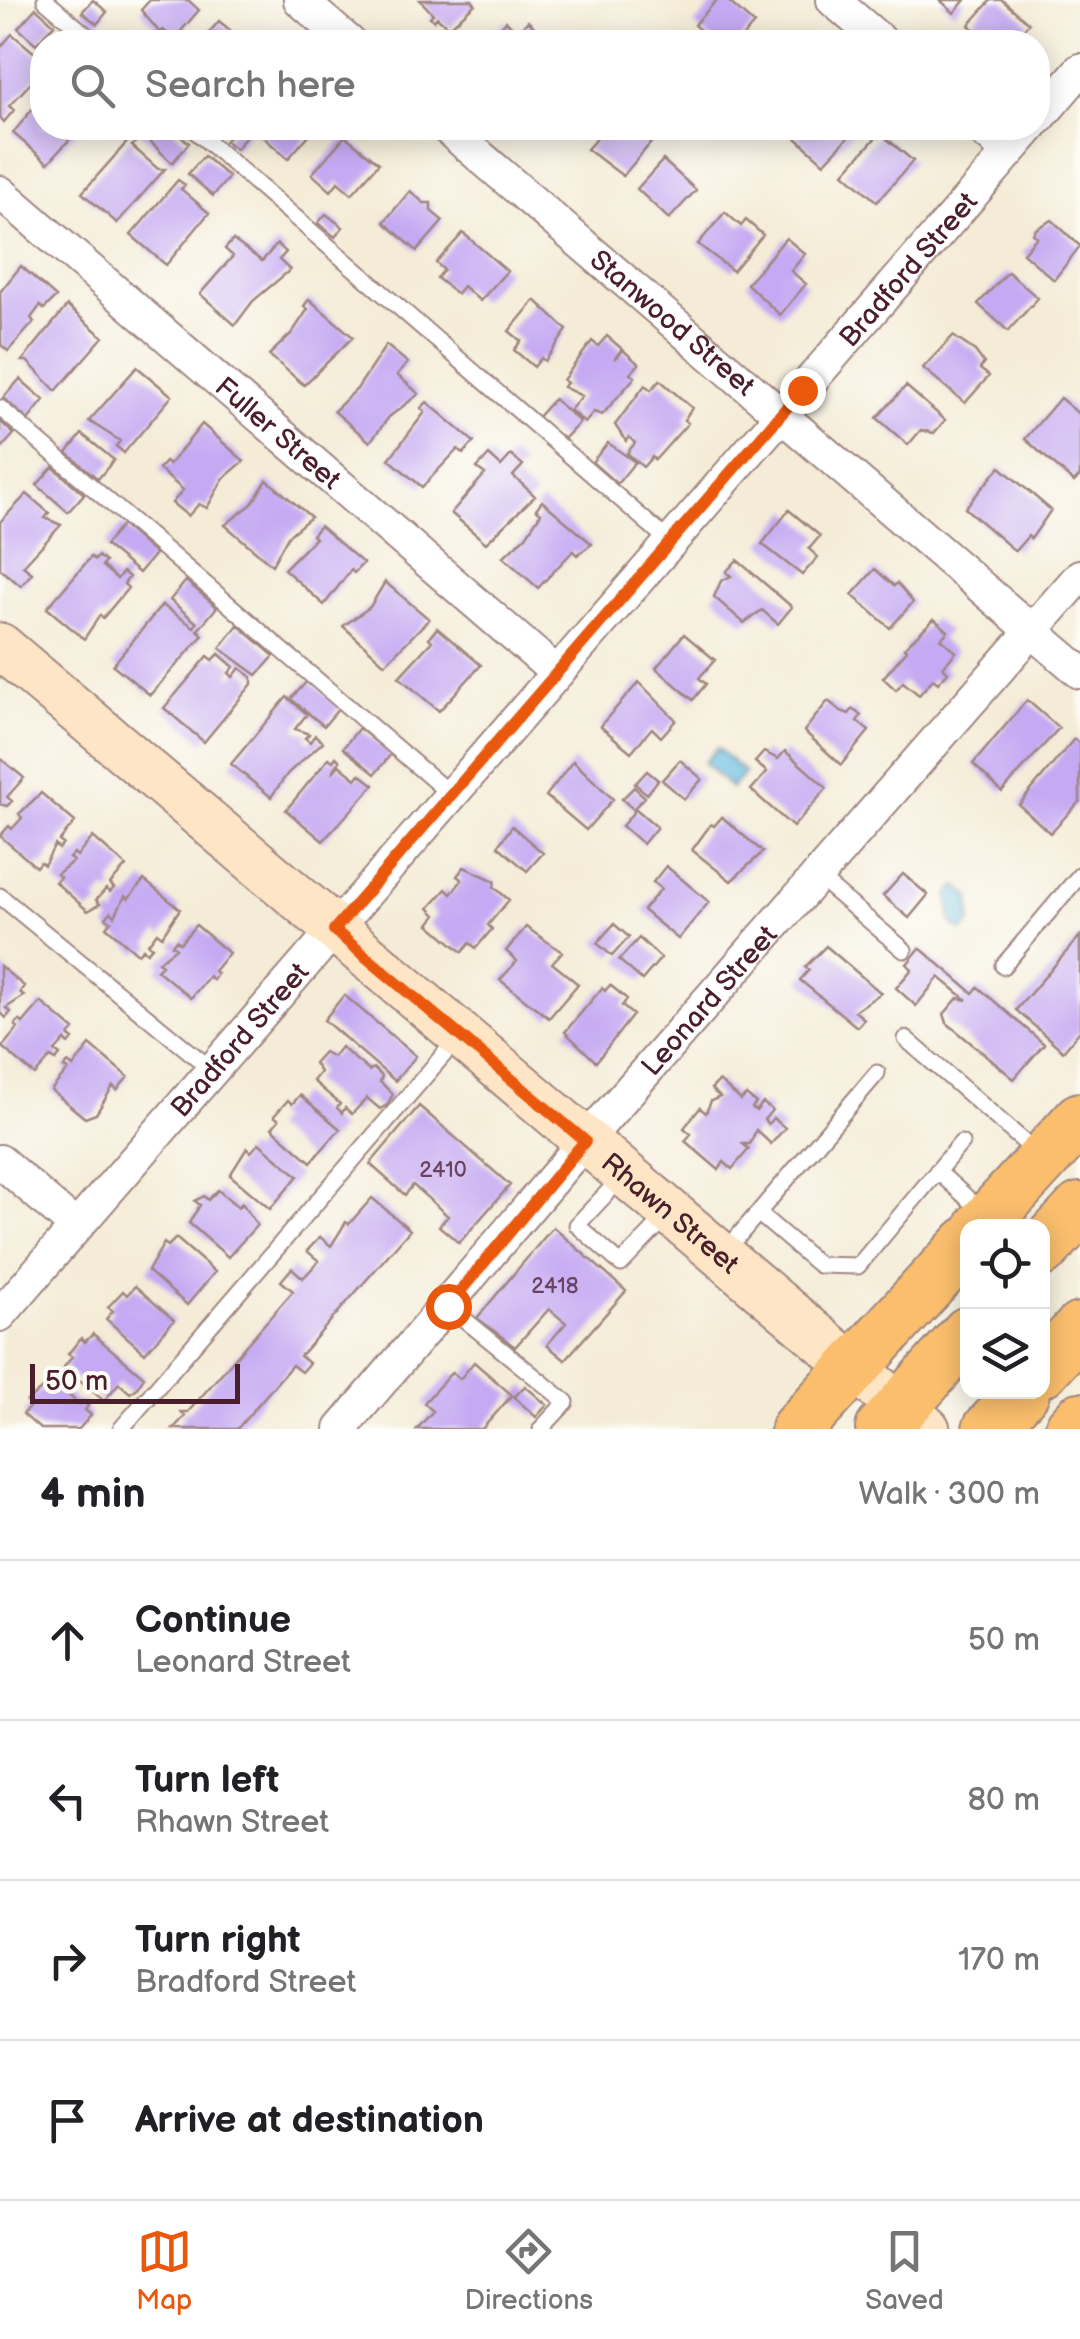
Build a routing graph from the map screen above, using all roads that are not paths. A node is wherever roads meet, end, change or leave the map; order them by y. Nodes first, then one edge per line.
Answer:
1 (46, 0) edge
2 (300, 0) edge
3 (833, 0) edge
4 (80, 30) edge
5 (335, 30) edge
6 (868, 30) edge
7 (1080, 70) edge
8 (1050, 105) edge
9 (206, 140) edge
10 (461, 140) edge
11 (1019, 140) edge
12 (0, 192) edge
13 (0, 408) edge
14 (780, 416) junction
15 (670, 542) junction
16 (1080, 576) edge
17 (1032, 632) junction
18 (0, 646) edge
19 (1080, 672) edge
20 (557, 673) junction
21 (451, 795) junction
22 (1080, 875) edge
23 (818, 876) junction
24 (0, 896) edge
25 (334, 930) junction
26 (904, 950) dead end
27 (1003, 966) dead end
28 (459, 1037) junction
29 (906, 1039) dead end
30 (212, 1070) junction
31 (877, 1073) dead end
32 (1080, 1119) edge
33 (585, 1141) junction
34 (961, 1143) dead end
35 (1044, 1158) junction
36 (0, 1161) edge
37 (937, 1171) junction
38 (625, 1174) junction
39 (1080, 1209) edge
40 (670, 1212) junction
41 (758, 1213) junction
42 (973, 1219) edge
43 (989, 1219) edge
44 (76, 1227) junction
45 (1050, 1241) edge
46 (960, 1251) edge
47 (722, 1256) junction
48 (448, 1306) junction
49 (0, 1314) edge
50 (1080, 1328) edge
51 (960, 1344) edge
52 (1050, 1361) edge
53 (854, 1367) junction
54 (1017, 1399) edge
55 (1080, 1418) edge
56 (903, 1422) edge
57 (121, 1429) edge
58 (341, 1429) edge
59 (541, 1429) edge
60 (797, 1429) edge
61 (989, 1429) edge
62 (1071, 1429) edge

1 - 4 lane
2 - 5 street
3 - 6 street
7 - 8 street
9 - 15 lane
10 - 14 street, Stanwood Street
11 - 14 street, Bradford Street
12 - 20 street, Fuller Street
13 - 21 lane
14 - 15 street, Bradford Street
14 - 17 street, Stanwood Street
15 - 20 street, Bradford Street
16 - 17 street, Leonard Street
17 - 19 street, Stanwood Street
17 - 23 street, Leonard Street
18 - 25 main road, Rhawn Street
20 - 21 street, Bradford Street
21 - 25 street, Bradford Street
22 - 27 lane
23 - 26 lane
23 - 33 street, Leonard Street
24 - 30 lane
25 - 28 main road, Rhawn Street
25 - 30 street, Bradford Street
28 - 33 main road, Rhawn Street
28 - 57 lane
29 - 35 lane
30 - 44 street, Bradford Street
31 - 41 lane
32 - 35 highway
33 - 38 main road, Rhawn Street
33 - 48 street, Leonard Street
34 - 37 lane
35 - 43 highway
36 - 44 street
37 - 41 lane
37 - 42 lane
38 - 40 main road, Rhawn Street
38 - 40 lane
39 - 45 highway
40 - 47 main road, Rhawn Street
41 - 47 lane
44 - 49 street, Bradford Street
46 - 53 highway
47 - 53 main road, Rhawn Street
48 - 58 street, Leonard Street
48 - 59 lane
50 - 52 highway
51 - 56 highway
53 - 56 main road, Rhawn Street
53 - 60 highway
54 - 61 highway
55 - 62 highway

